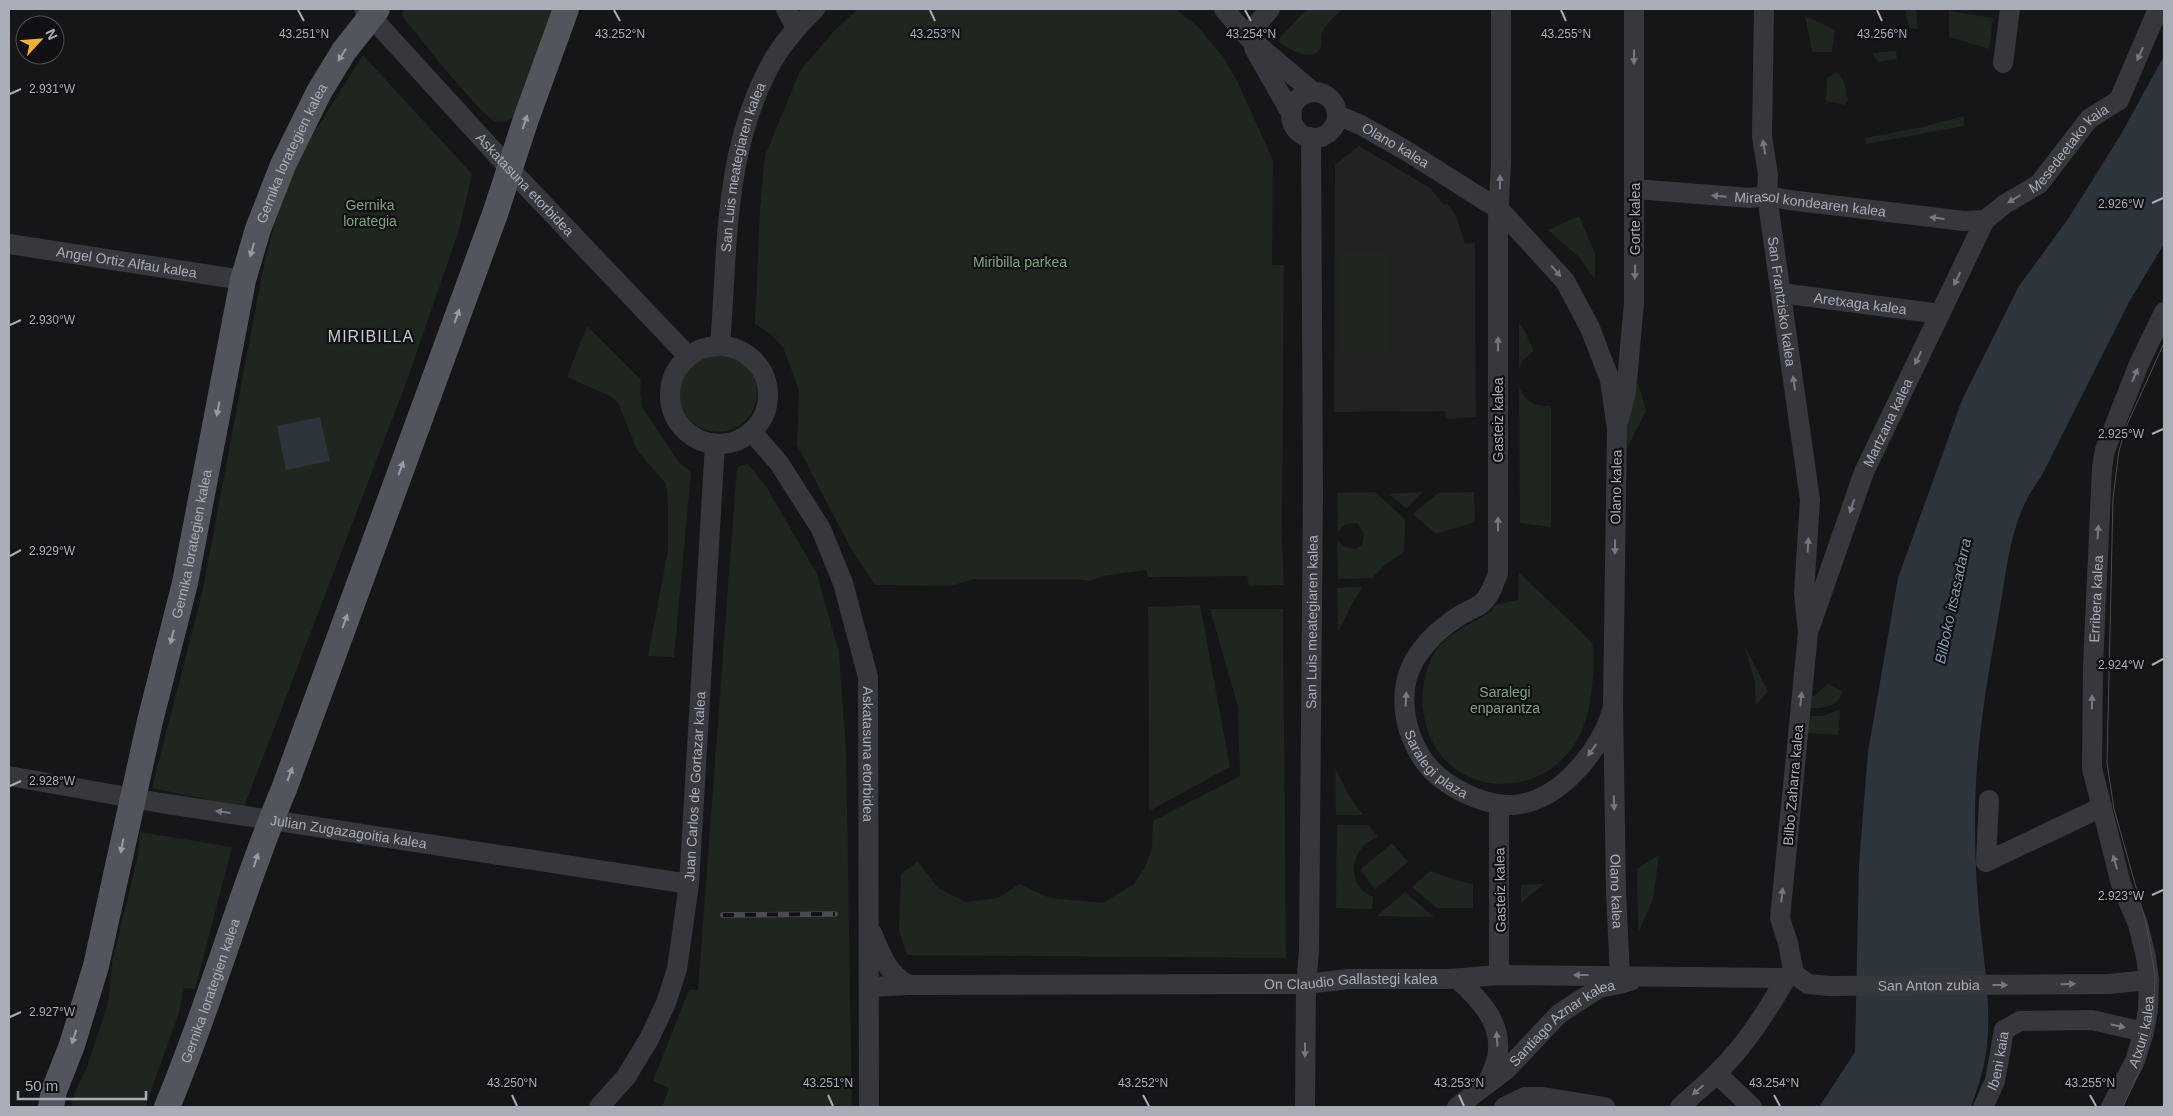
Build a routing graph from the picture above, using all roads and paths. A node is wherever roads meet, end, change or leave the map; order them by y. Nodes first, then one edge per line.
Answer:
1 (566, 9) edge
2 (786, 9) edge
3 (815, 9) edge
4 (1224, 9) edge
5 (1270, 9) edge
6 (1501, 9) edge
7 (1634, 9) edge
8 (1764, 9) edge
9 (2010, 9) edge
10 (2158, 9) edge
11 (370, 11) edge
12 (796, 28) junction
13 (1247, 36) junction
14 (2003, 63) dead end
15 (1313, 92) junction
16 (1337, 114) junction
17 (1292, 115) junction
18 (1310, 137) junction
19 (509, 168) junction
20 (1635, 189) junction
21 (1767, 196) junction
22 (1500, 210) junction
23 (1986, 220) junction
24 (9, 244) edge
25 (1536, 248) junction
26 (1499, 267) junction
27 (244, 280) junction
28 (1781, 293) junction
29 (2164, 312) edge
30 (1940, 314) junction
31 (720, 345) junction
32 (688, 356) junction
33 (1617, 428) junction
34 (752, 432) junction
35 (716, 444) junction
36 (1498, 573) joint
37 (1804, 593) joint
38 (1808, 633) junction
39 (1613, 707) junction
40 (9, 776) edge
41 (133, 798) junction
42 (1989, 800) dead end
43 (1499, 804) junction
44 (2102, 807) junction
45 (272, 819) junction
46 (689, 884) junction
47 (869, 928) junction
48 (2155, 959) edge
49 (1499, 976) junction
50 (1790, 976) junction
51 (1633, 978) junction
52 (1348, 979) junction
53 (1457, 979) junction
54 (2148, 980) junction
55 (1306, 984) junction
56 (909, 985) junction
57 (1829, 986) joint
58 (870, 987) junction
59 (1305, 1023) junction
60 (2144, 1032) junction
61 (1717, 1074) junction
62 (1487, 1086) junction
63 (49, 1105) edge
64 (167, 1107) edge
65 (599, 1107) edge
66 (869, 1107) edge
67 (1304, 1107) edge
68 (1457, 1107) edge
69 (1504, 1107) edge
70 (1605, 1107) edge
71 (1680, 1107) edge
72 (1752, 1107) edge
73 (1983, 1107) edge
74 (2111, 1107) edge

19 -> 1 main road
2 - 12 street
3 - 12 street, San Luis meategiaren kalea
4 - 13 street
5 - 13 street
22 -> 6 street, Gasteiz kalea
7 -> 20 street, Gorte kalea
21 -> 8 street, San Frantzisko kalea
9 - 14 street
10 -> 23 street, Mesedeetako kaia
11 - 19 street, Askatasuna etorbidea
11 -> 27 main road, Gernika lorategien kalea
12 - 31 street, San Luis meategiaren kalea
13 - 15 street
13 - 17 street
15 - 16 street
15 - 17 street
16 - 18 street
16 - 22 street, Olano kalea
17 - 18 street
18 - 55 street, San Luis meategiaren kalea
19 - 32 street, Askatasuna etorbidea
45 -> 19 main road
21 -> 20 street, Mirasol kondearen kalea
20 -> 33 street, Gorte kalea
23 -> 21 street, Mirasol kondearen kalea
21 - 28 street, San Frantzisko kalea
22 - 25 street, Olano kalea
22 - 26 street, Gasteiz kalea
23 -> 30 street, Martzana kalea
24 - 27 street, Angel Ortiz Alfau kalea
25 - 26 street
25 -> 33 street, Olano kalea
36 -> 26 street, Gasteiz kalea
27 -> 41 main road, Gernika lorategien kalea
28 - 30 street, Aretxaga kalea
37 -> 28 street, San Frantzisko kalea
44 -> 29 street, Erribera kalea
30 -> 38 street, Martzana kalea
31 - 32 street
31 - 34 street
32 - 35 street
33 -> 39 street, Olano kalea
34 - 35 street
34 - 47 street, Askatasuna etorbidea
35 - 46 street, Juan Carlos de Gortazar kalea
43 -> 36 street, Saralegi plaza
37 - 38 street, Bilbo Zaharra kalea
50 -> 38 street, Bilbo Zaharra kalea
39 -> 43 street, Saralegi plaza
39 -> 51 street, Olano kalea
40 - 41 street, Julian Zugazagoitia kalea
45 -> 41 street, Julian Zugazagoitia kalea
41 -> 63 main road, Gernika lorategien kalea
42 - 44 street
43 - 49 street, Gasteiz kalea
48 -> 44 street, Erribera kalea
45 - 46 street, Julian Zugazagoitia kalea
64 -> 45 main road, Gernika lorategien kalea
46 - 65 street, Juan Carlos de Gortazar kalea
47 - 56 street
47 - 58 street, Askatasuna etorbidea
48 - 54 street, Erribera kalea
51 -> 49 street, On Claudio Gallastegi kalea
49 - 53 street, On Claudio Gallastegi kalea
50 - 51 street, On Claudio Gallastegi kalea
50 - 57 street, On Claudio Gallastegi kalea
50 - 61 street
51 - 62 street, Santiago Aznar kalea
52 - 53 street, On Claudio Gallastegi kalea
52 - 55 street, On Claudio Gallastegi kalea
52 - 59 street
62 -> 53 street, Santiago Aznar kalea
57 -> 54 street, San Anton zubia
54 - 60 street, Atxuri kalea
55 - 56 street, On Claudio Gallastegi kalea
55 - 59 street, San Luis meategiaren kalea
56 - 58 street, On Claudio Gallastegi kalea
58 - 66 street, Askatasuna etorbidea
59 -> 67 street, San Luis meategiaren kalea
73 -> 60 street, Ibeni kaia
60 - 74 street, Atxuri kalea
61 -> 71 street
61 - 72 street
62 - 68 street, Santiago Aznar kalea
69 - 70 street

